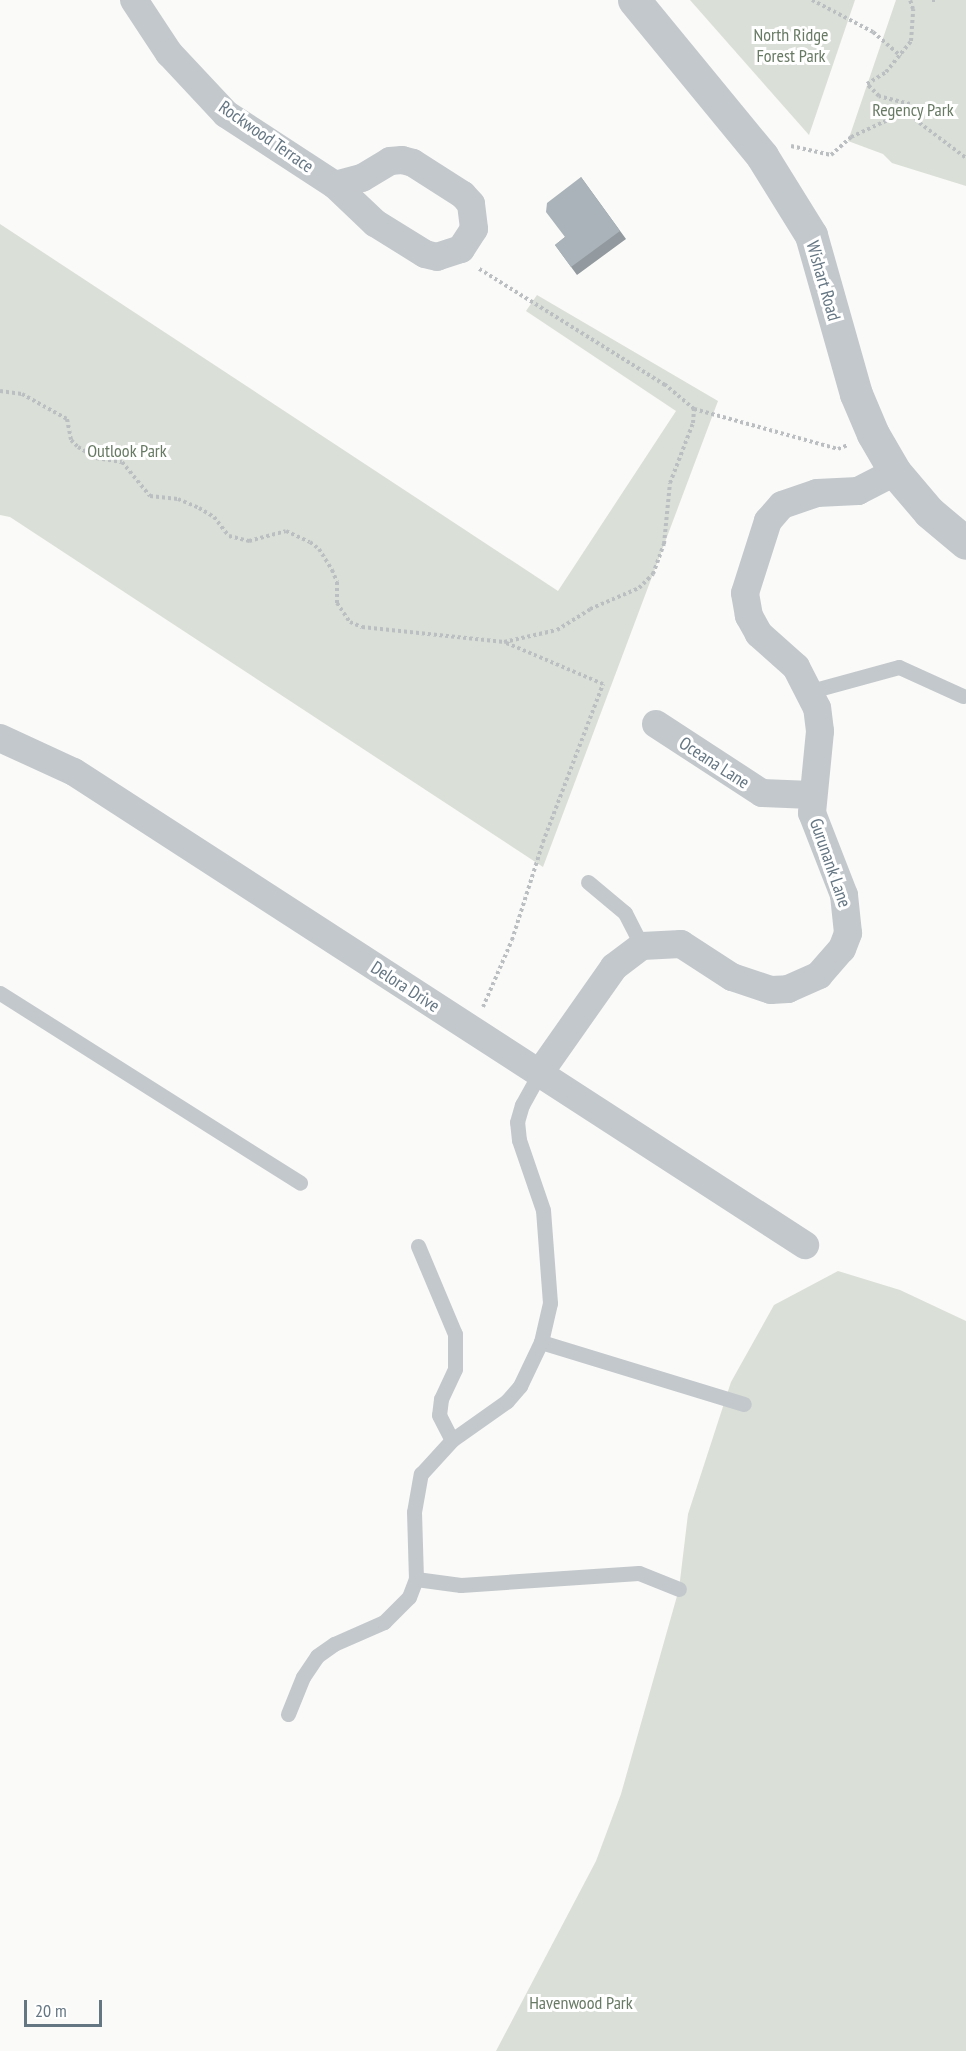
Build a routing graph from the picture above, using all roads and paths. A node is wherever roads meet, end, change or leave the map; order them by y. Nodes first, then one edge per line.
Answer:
1 (134, 0) edge
2 (634, 0) edge
3 (813, 0) edge
4 (910, 0) edge
5 (932, 0) edge
6 (938, 0) edge
7 (901, 56) junction
8 (905, 112) junction
9 (762, 156) junction
10 (966, 158) edge
11 (335, 185) junction
12 (461, 249) junction
13 (0, 391) edge
14 (694, 409) junction
15 (873, 434) junction
16 (895, 472) junction
17 (966, 543) edge
18 (504, 642) junction
19 (811, 691) junction
20 (963, 696) dead end
21 (656, 724) dead end
22 (0, 738) edge
23 (812, 795) junction
24 (588, 882) dead end
25 (642, 946) junction
26 (0, 993) edge
27 (473, 1030) junction
28 (541, 1071) junction
29 (300, 1184) dead end
30 (805, 1245) dead end
31 (418, 1246) dead end
32 (541, 1342) junction
33 (744, 1404) dead end
34 (452, 1440) junction
35 (416, 1580) junction
36 (679, 1589) dead end
37 (288, 1714) dead end

1 - 11 street, Rockwood Terrace
2 - 9 street, Wishart Road
3 - 7 path
4 - 7 path
5 - 6 path
7 - 8 path
8 - 9 path
8 - 10 path
9 - 15 street, Wishart Road
11 - 12 street, Rockwood Terrace
11 - 12 street
12 - 14 path
13 - 18 path
14 - 15 path
14 - 18 path
15 - 16 street, Wishart Road
16 - 17 street, Wishart Road
16 - 19 street, Gurunank Lane
18 - 27 path
19 - 20 lane
19 - 23 street, Gurunank Lane
21 - 23 street, Oceana Lane
22 - 27 street, Delora Drive
23 - 25 street, Gurunank Lane
24 - 25 lane
25 - 28 street
26 - 29 lane
27 - 28 street, Delora Drive
28 - 30 street, Delora Drive
28 - 32 lane
31 - 34 lane
32 - 33 lane
32 - 34 lane
34 - 35 lane
35 - 36 lane
35 - 37 lane

